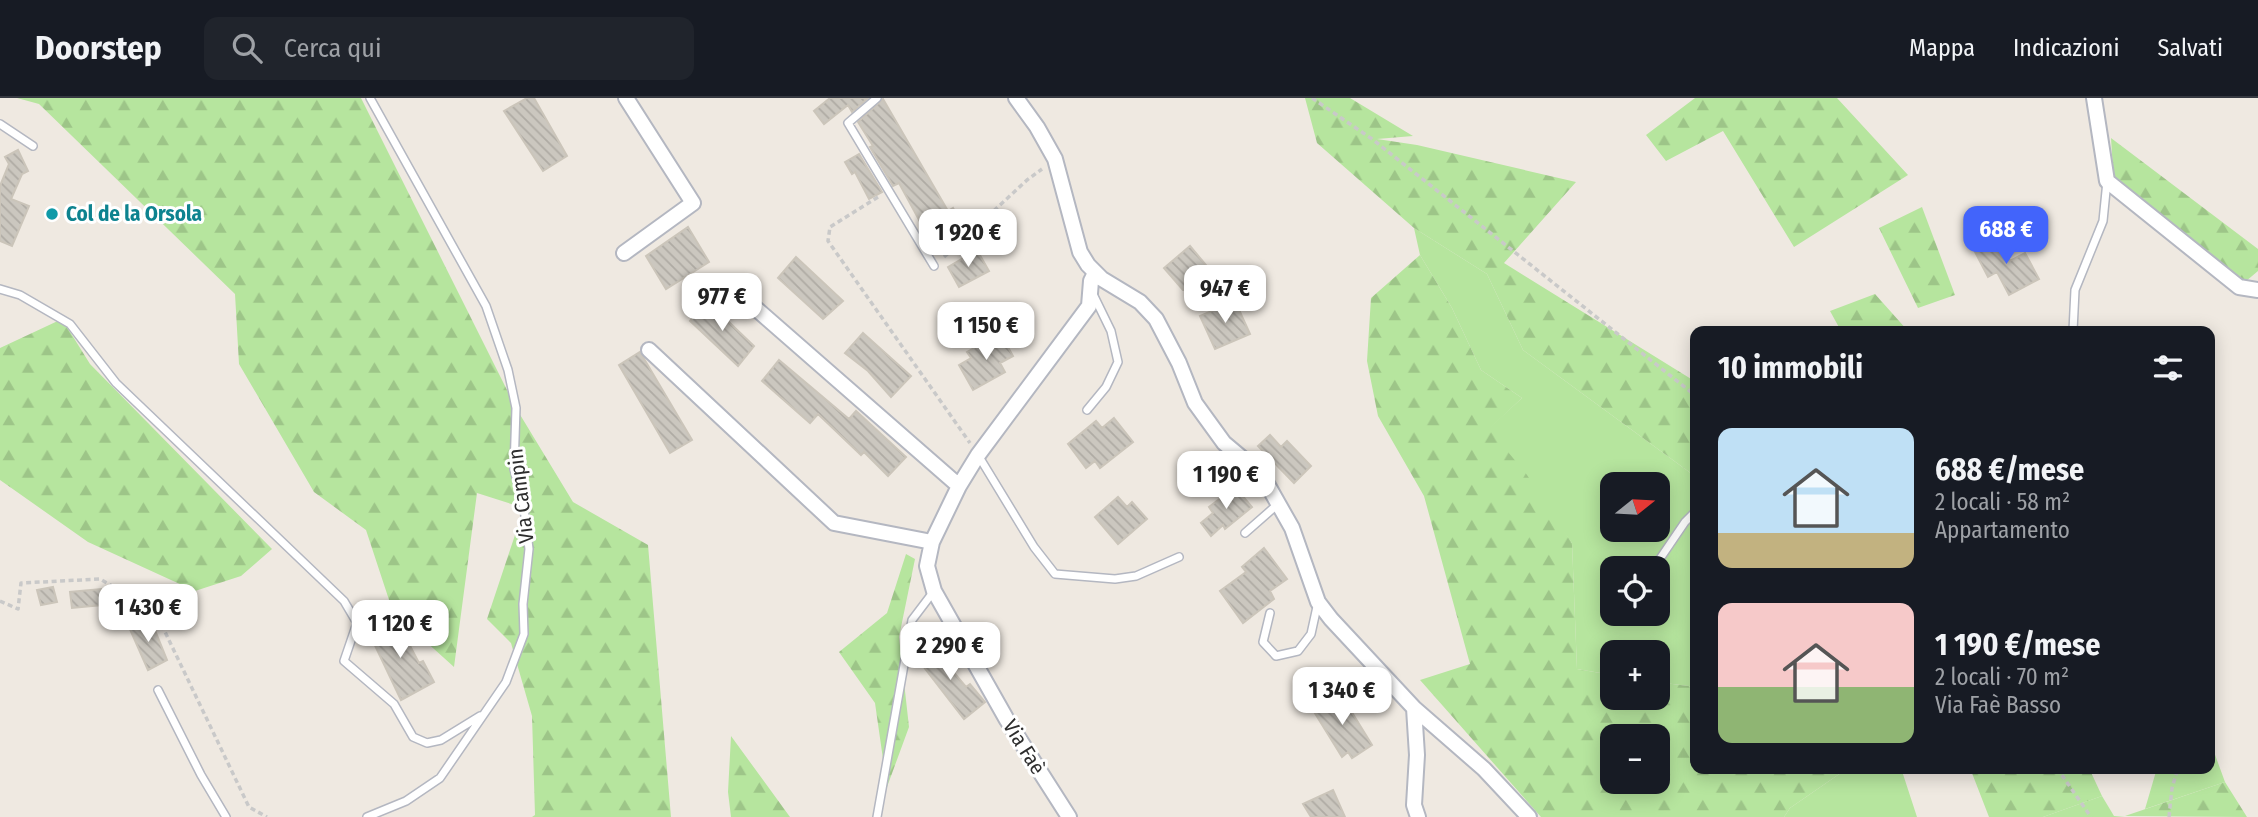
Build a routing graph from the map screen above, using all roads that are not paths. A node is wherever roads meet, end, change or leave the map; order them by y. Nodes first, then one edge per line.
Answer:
1 (370, 98) edge
2 (626, 98) edge
3 (877, 98) edge
4 (1016, 98) edge
5 (2094, 98) edge
6 (0, 124) edge
7 (33, 146) dead end
8 (2107, 181) junction
9 (624, 253) dead end
10 (934, 266) road end
11 (1096, 280) junction
12 (729, 285) dead end
13 (0, 289) edge
14 (2258, 290) edge
15 (2073, 326) edge
16 (649, 350) dead end
17 (1087, 410) dead end
18 (978, 455) junction
19 (959, 486) junction
20 (1278, 504) junction
21 (1690, 517) edge
22 (1245, 533) dead end
23 (932, 541) junction
24 (1179, 556) dead end
25 (1662, 556) edge
26 (934, 591) junction
27 (1318, 601) junction
28 (1270, 613) dead end
29 (158, 690) dead end
30 (1414, 708) junction
31 (483, 715) junction
32 (226, 817) edge
33 (367, 817) edge
34 (877, 817) edge
35 (1069, 817) edge
36 (1418, 817) edge
37 (1528, 817) edge

1 - 31 lane, Via Campin
2 - 9 street
3 - 10 lane
4 - 11 street
5 - 8 street
6 - 7 lane
8 - 14 street
8 - 15 lane
11 - 17 lane
11 - 18 street, Via Faè
11 - 20 street
12 - 19 street
13 - 31 lane
16 - 23 street
18 - 19 street, Via Faè
18 - 24 lane
19 - 23 street, Via Faè
20 - 22 lane
20 - 27 street
21 - 25 lane
23 - 26 street, Via Faè
26 - 34 lane
26 - 35 street, Via Faè
27 - 28 lane
27 - 30 street
29 - 32 lane
30 - 36 street
30 - 37 street
31 - 33 lane, Via Campin

